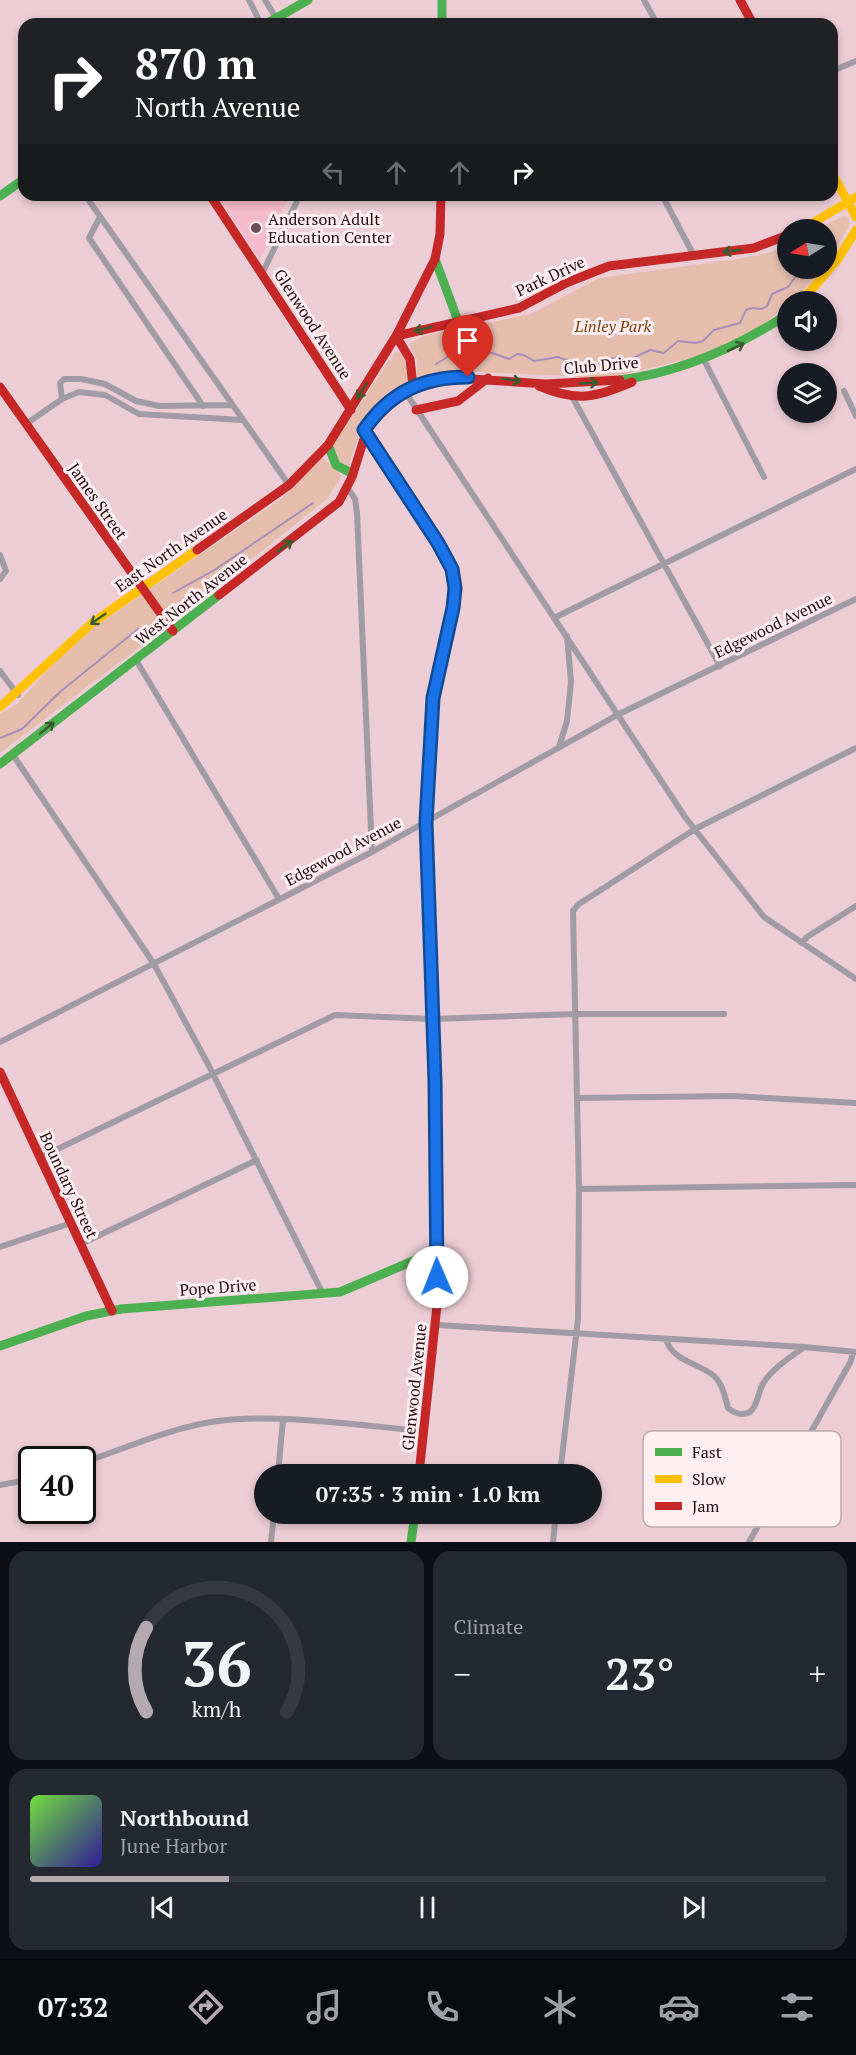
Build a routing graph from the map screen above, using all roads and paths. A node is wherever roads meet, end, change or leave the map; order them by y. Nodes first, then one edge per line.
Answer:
1 (249, 0) edge
2 (265, 0) edge
3 (308, 0) edge
4 (442, 0) edge
5 (644, 0) edge
6 (740, 0) edge
7 (258, 18) edge
8 (276, 18) joint
9 (442, 18) edge
10 (654, 18) edge
11 (750, 18) edge
12 (855, 64) edge
13 (838, 69) edge
14 (838, 181) edge
15 (18, 183) edge
16 (1, 193) edge
17 (852, 200) edge
18 (88, 201) edge
19 (214, 201) edge
20 (297, 201) edge
21 (441, 201) edge
22 (665, 201) edge
23 (100, 217) junction
24 (856, 217) edge
25 (820, 219) edge
26 (856, 230) edge
27 (777, 239) edge
28 (694, 256) junction
29 (435, 259) junction
30 (262, 274) junction
31 (811, 291) edge
32 (458, 321) junction
33 (777, 321) edge
34 (396, 336) junction
35 (704, 360) junction
36 (488, 378) junction
37 (641, 378) junction
38 (536, 384) junction
39 (0, 387) edge
40 (409, 388) junction
41 (844, 391) dead end
42 (62, 399) junction
43 (574, 400) junction
44 (203, 405) junction
45 (232, 405) junction
46 (854, 405) edge
47 (351, 410) junction
48 (416, 410) junction
49 (856, 416) edge
50 (243, 420) junction
51 (26, 424) junction
52 (364, 430) junction
53 (328, 446) junction
54 (856, 469) edge
55 (353, 474) junction
56 (764, 477) dead end
57 (289, 485) junction
58 (347, 486) junction
59 (0, 555) edge
60 (663, 562) junction
61 (0, 579) edge
62 (142, 589) junction
63 (856, 599) edge
64 (554, 618) junction
65 (173, 631) junction
66 (567, 636) junction
67 (136, 660) junction
68 (720, 666) junction
69 (0, 671) edge
70 (18, 695) junction
71 (0, 707) edge
72 (619, 714) junction
73 (559, 747) junction
74 (856, 748) edge
75 (13, 755) junction
76 (0, 764) edge
77 (426, 822) junction
78 (695, 830) junction
79 (372, 852) junction
80 (279, 900) junction
81 (856, 906) edge
82 (802, 943) junction
83 (154, 964) junction
84 (856, 979) edge
85 (575, 1014) junction
86 (724, 1014) dead end
87 (433, 1019) junction
88 (0, 1041) edge
89 (0, 1072) edge
90 (213, 1073) junction
91 (577, 1098) junction
92 (856, 1103) edge
93 (39, 1158) junction
94 (257, 1160) junction
95 (856, 1185) edge
96 (579, 1189) junction
97 (70, 1223) junction
98 (81, 1244) junction
99 (0, 1247) edge
100 (437, 1254) junction
101 (324, 1295) junction
102 (112, 1311) junction
103 (437, 1324) junction
104 (576, 1332) junction
105 (666, 1339) junction
106 (0, 1346) edge
107 (804, 1347) junction
108 (854, 1352) edge
109 (283, 1420) junction
110 (424, 1431) junction
111 (812, 1431) edge
112 (96, 1458) edge
113 (279, 1464) edge
114 (420, 1464) edge
115 (561, 1464) edge
116 (18, 1482) edge
117 (0, 1485) edge
118 (273, 1524) edge
119 (414, 1524) edge
120 (555, 1524) edge
121 (758, 1527) edge
122 (271, 1542) edge
123 (411, 1542) edge
124 (553, 1542) edge
125 (749, 1542) edge

1 - 7 street
2 - 8 street
3 - 8 main road
4 - 9 main road
5 - 10 street
6 - 11 main road
12 - 13 street
14 - 17 main road
15 - 16 main road
17 - 24 main road
17 - 25 main road
18 - 23 street
19 - 30 main road, Glenwood Avenue
20 - 30 street
21 - 29 main road
22 - 28 street
23 - 44 street
23 - 45 street
26 - 31 main road
27 -> 28 main road, Park Drive
28 - 32 main road, Park Drive
29 - 32 main road
29 - 34 main road
30 - 47 main road, Glenwood Avenue
32 -> 34 main road, Park Drive
35 -> 33 main road, Club Drive
34 - 40 main road
34 -> 47 main road
35 - 37 main road, Club Drive
35 - 56 street
36 -> 38 main road, Club Drive
36 - 40 main road, Club Drive
36 - 48 main road
38 -> 37 main road, Club Drive
37 - 43 main road
38 - 43 main road
39 - 51 main road, James Street
40 - 48 street
40 - 52 main road
41 - 46 street
42 - 44 street
42 - 50 street
42 - 51 street
43 - 60 street
44 - 45 street
45 - 50 street
46 - 49 street
47 - 53 main road, East North Avenue
48 - 64 street
50 - 57 street
51 - 62 main road, James Street
52 - 55 main road, West North Avenue
52 - 77 main road, Glenwood Avenue
53 - 55 main road
53 - 57 main road, East North Avenue
54 - 60 street
55 - 58 main road, West North Avenue
57 - 62 main road, East North Avenue
65 -> 58 main road, West North Avenue
58 - 79 street
59 - 61 street
60 - 64 street
60 - 68 street
62 - 65 main road, James Street
62 -> 70 main road, East North Avenue
63 - 68 street, Edgewood Avenue
64 - 66 street
65 - 67 main road, West North Avenue
66 - 72 street
66 - 73 street
75 -> 67 main road, West North Avenue
67 - 80 street
68 - 72 street, Edgewood Avenue
69 - 70 street
70 - 71 main road, East North Avenue
72 - 73 street, Edgewood Avenue
72 - 78 street
73 - 77 street, Edgewood Avenue
74 - 78 street
75 - 76 main road, West North Avenue
75 - 83 street
77 - 79 street, Edgewood Avenue
77 - 87 main road, Glenwood Avenue
78 - 82 street
78 - 85 street
79 - 80 street, Edgewood Avenue
80 - 83 street, Edgewood Avenue
81 - 82 street
82 - 84 street
83 - 88 street, Edgewood Avenue
83 - 90 street
85 - 86 street
85 - 87 street
85 - 91 street
87 - 90 street
87 - 100 main road, Glenwood Avenue
89 - 93 main road, Boundary Street
90 - 93 street
90 - 94 street
91 - 92 street
91 - 96 street
93 - 97 main road, Boundary Street
94 - 98 street
94 - 101 street
95 - 96 street
96 - 104 street
97 - 98 main road, Boundary Street
97 - 99 street
98 - 102 main road, Boundary Street
100 - 101 main road, Pope Drive
100 - 103 main road, Glenwood Avenue
101 - 102 main road, Pope Drive
102 - 106 main road, Pope Drive
103 - 104 street
103 - 110 main road, Glenwood Avenue
104 - 105 street
104 - 115 street
105 - 107 street
105 - 107 street
107 - 108 street
108 - 111 street
109 - 110 street
109 - 112 street
109 - 113 street
110 - 114 main road, Glenwood Avenue
116 - 117 street
118 - 122 street
119 - 123 main road
120 - 124 street
121 - 125 street

